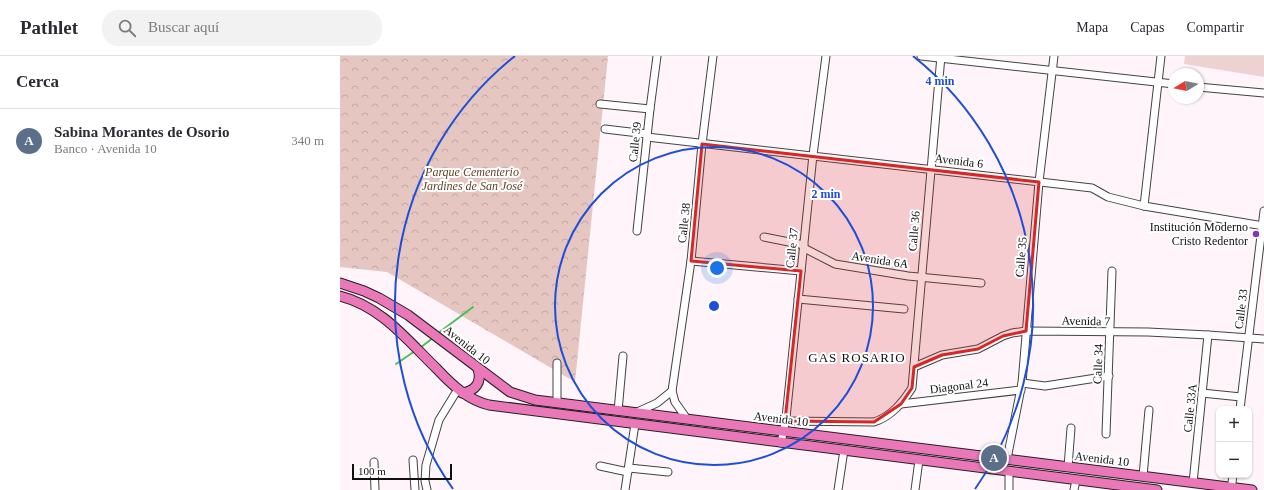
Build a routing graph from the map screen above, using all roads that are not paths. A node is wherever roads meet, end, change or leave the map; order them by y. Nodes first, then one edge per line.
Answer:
1 (657, 56) edge
2 (713, 56) edge
3 (826, 56) edge
4 (921, 56) edge
5 (1054, 56) edge
6 (1160, 56) edge
7 (941, 57) edge
8 (1053, 70) junction
9 (1157, 83) junction
10 (1168, 84) edge
11 (1204, 88) edge
12 (1264, 93) edge
13 (600, 104) dead end
14 (650, 110) junction
15 (605, 129) dead end
16 (647, 135) junction
17 (702, 144) junction
18 (814, 155) junction
19 (930, 169) junction
20 (1039, 182) junction
21 (1144, 206) junction
22 (1264, 211) edge
23 (1263, 226) edge
24 (638, 231) dead end
25 (764, 237) dead end
26 (804, 247) junction
27 (691, 261) junction
28 (801, 271) junction
29 (1112, 271) dead end
30 (921, 277) junction
31 (340, 283) edge
32 (981, 283) dead end
33 (340, 296) edge
34 (798, 299) junction
35 (904, 309) dead end
36 (1026, 331) junction
37 (1110, 332) junction
38 (1208, 335) junction
39 (1248, 339) junction
40 (1264, 339) edge
41 (624, 356) dead end
42 (557, 363) dead end
43 (914, 367) junction
44 (478, 369) junction
45 (1109, 376) junction
46 (1021, 386) junction
47 (460, 391) junction
48 (672, 391) junction
49 (1202, 393) junction
50 (1241, 397) junction
51 (557, 403) junction
52 (901, 404) junction
53 (1240, 406) edge
54 (618, 410) junction
55 (1149, 410) dead end
56 (635, 413) junction
57 (687, 419) junction
58 (785, 422) junction
59 (635, 424) junction
60 (1072, 428) dead end
61 (783, 432) junction
62 (1106, 434) dead end
63 (782, 443) junction
64 (844, 450) junction
65 (1006, 459) junction
66 (412, 460) dead end
67 (919, 460) junction
68 (374, 462) dead end
69 (600, 466) dead end
70 (1068, 467) junction
71 (628, 470) junction
72 (1010, 471) junction
73 (668, 472) dead end
74 (1143, 476) junction
75 (1233, 478) edge
76 (1076, 480) junction
77 (1193, 483) junction
78 (1126, 488) edge
79 (1219, 488) edge
80 (1231, 489) edge
81 (375, 490) edge
82 (415, 490) edge
83 (427, 490) edge
84 (625, 490) edge
85 (838, 490) edge
86 (915, 490) edge
87 (1009, 490) edge
88 (1074, 490) edge
89 (1157, 490) edge
90 (1252, 490) edge

1 - 14 street, Calle 39
2 - 17 street, Calle 38
3 - 18 street, Calle 37
4 - 7 street
5 - 8 street, Calle 35
6 - 9 street
7 - 8 street
7 - 19 street, Calle 36
8 - 9 street
8 - 20 street, Calle 35
9 - 10 street
9 - 21 street
11 - 12 street
13 - 14 street
14 - 16 street, Calle 39
15 - 16 street, Avenida 6
16 - 17 street, Avenida 6
16 - 24 street, Calle 39
17 - 18 street, Avenida 6
17 - 27 street, Calle 38
18 - 19 street, Avenida 6
18 - 26 street, Calle 37
19 - 20 street, Avenida 6
19 - 30 street, Calle 36
20 - 21 street, Avenida 6
20 - 36 street, Calle 35
21 - 23 street, Avenida 6
22 - 23 street, Calle 33
23 - 39 street, Calle 33
25 - 26 street, Avenida 6A
26 - 28 street, Calle 37
26 - 30 street, Avenida 6A
27 - 28 street
27 - 48 street, Calle 38
28 - 34 street, Calle 37
29 - 37 street, Calle 34
30 - 32 street, Avenida 6A
30 - 43 street, Calle 36
31 - 44 main road, Avenida 10
33 - 47 main road, Avenida 10
34 - 35 street
34 - 58 street, Calle 37
36 - 37 street, Avenida 7
36 - 43 street, Avenida 7
36 - 46 street, Calle 35
37 - 38 street, Avenida 7
37 - 45 street, Calle 34
38 - 39 street, Avenida 7
38 - 49 street, Calle 33A
39 - 40 street, Avenida 7
39 - 50 street, Calle 33
41 - 54 street
42 - 51 street
43 - 52 street, Calle 36
44 - 47 main road
44 - 51 main road, Avenida 10
45 - 46 street, Diagonal 24
45 - 62 street, Calle 34
46 - 52 street, Diagonal 24
46 - 65 street, Calle 35
47 - 59 main road, Avenida 10
47 - 83 street
48 - 56 street
48 - 57 street
49 - 50 street
49 - 77 street, Calle 33A
50 - 53 street, Calle 33
51 - 54 main road, Avenida 10
52 - 58 street, Calle 36
54 - 56 main road, Avenida 10
55 - 74 street
56 - 57 main road, Avenida 10
57 - 61 main road, Avenida 10
58 - 61 street, Calle 37
59 - 63 main road, Avenida 10
59 - 71 street
60 - 70 street
61 - 63 street, Calle 37
61 - 65 main road, Avenida 10
63 - 64 main road, Avenida 10
64 - 67 main road, Avenida 10
64 - 85 street
65 - 70 main road, Avenida 10
66 - 82 street
67 - 72 main road, Avenida 10
67 - 86 street
68 - 81 street
69 - 71 street
70 - 74 main road, Avenida 10
71 - 73 street
71 - 84 street
72 - 76 main road, Avenida 10
72 - 87 street
74 - 77 main road, Avenida 10
75 - 80 street
76 - 78 main road, Avenida 10
76 - 88 street
77 - 79 main road, Avenida 10
78 - 89 main road, Avenida 10
79 - 80 main road, Avenida 10
80 - 90 main road, Avenida 10

